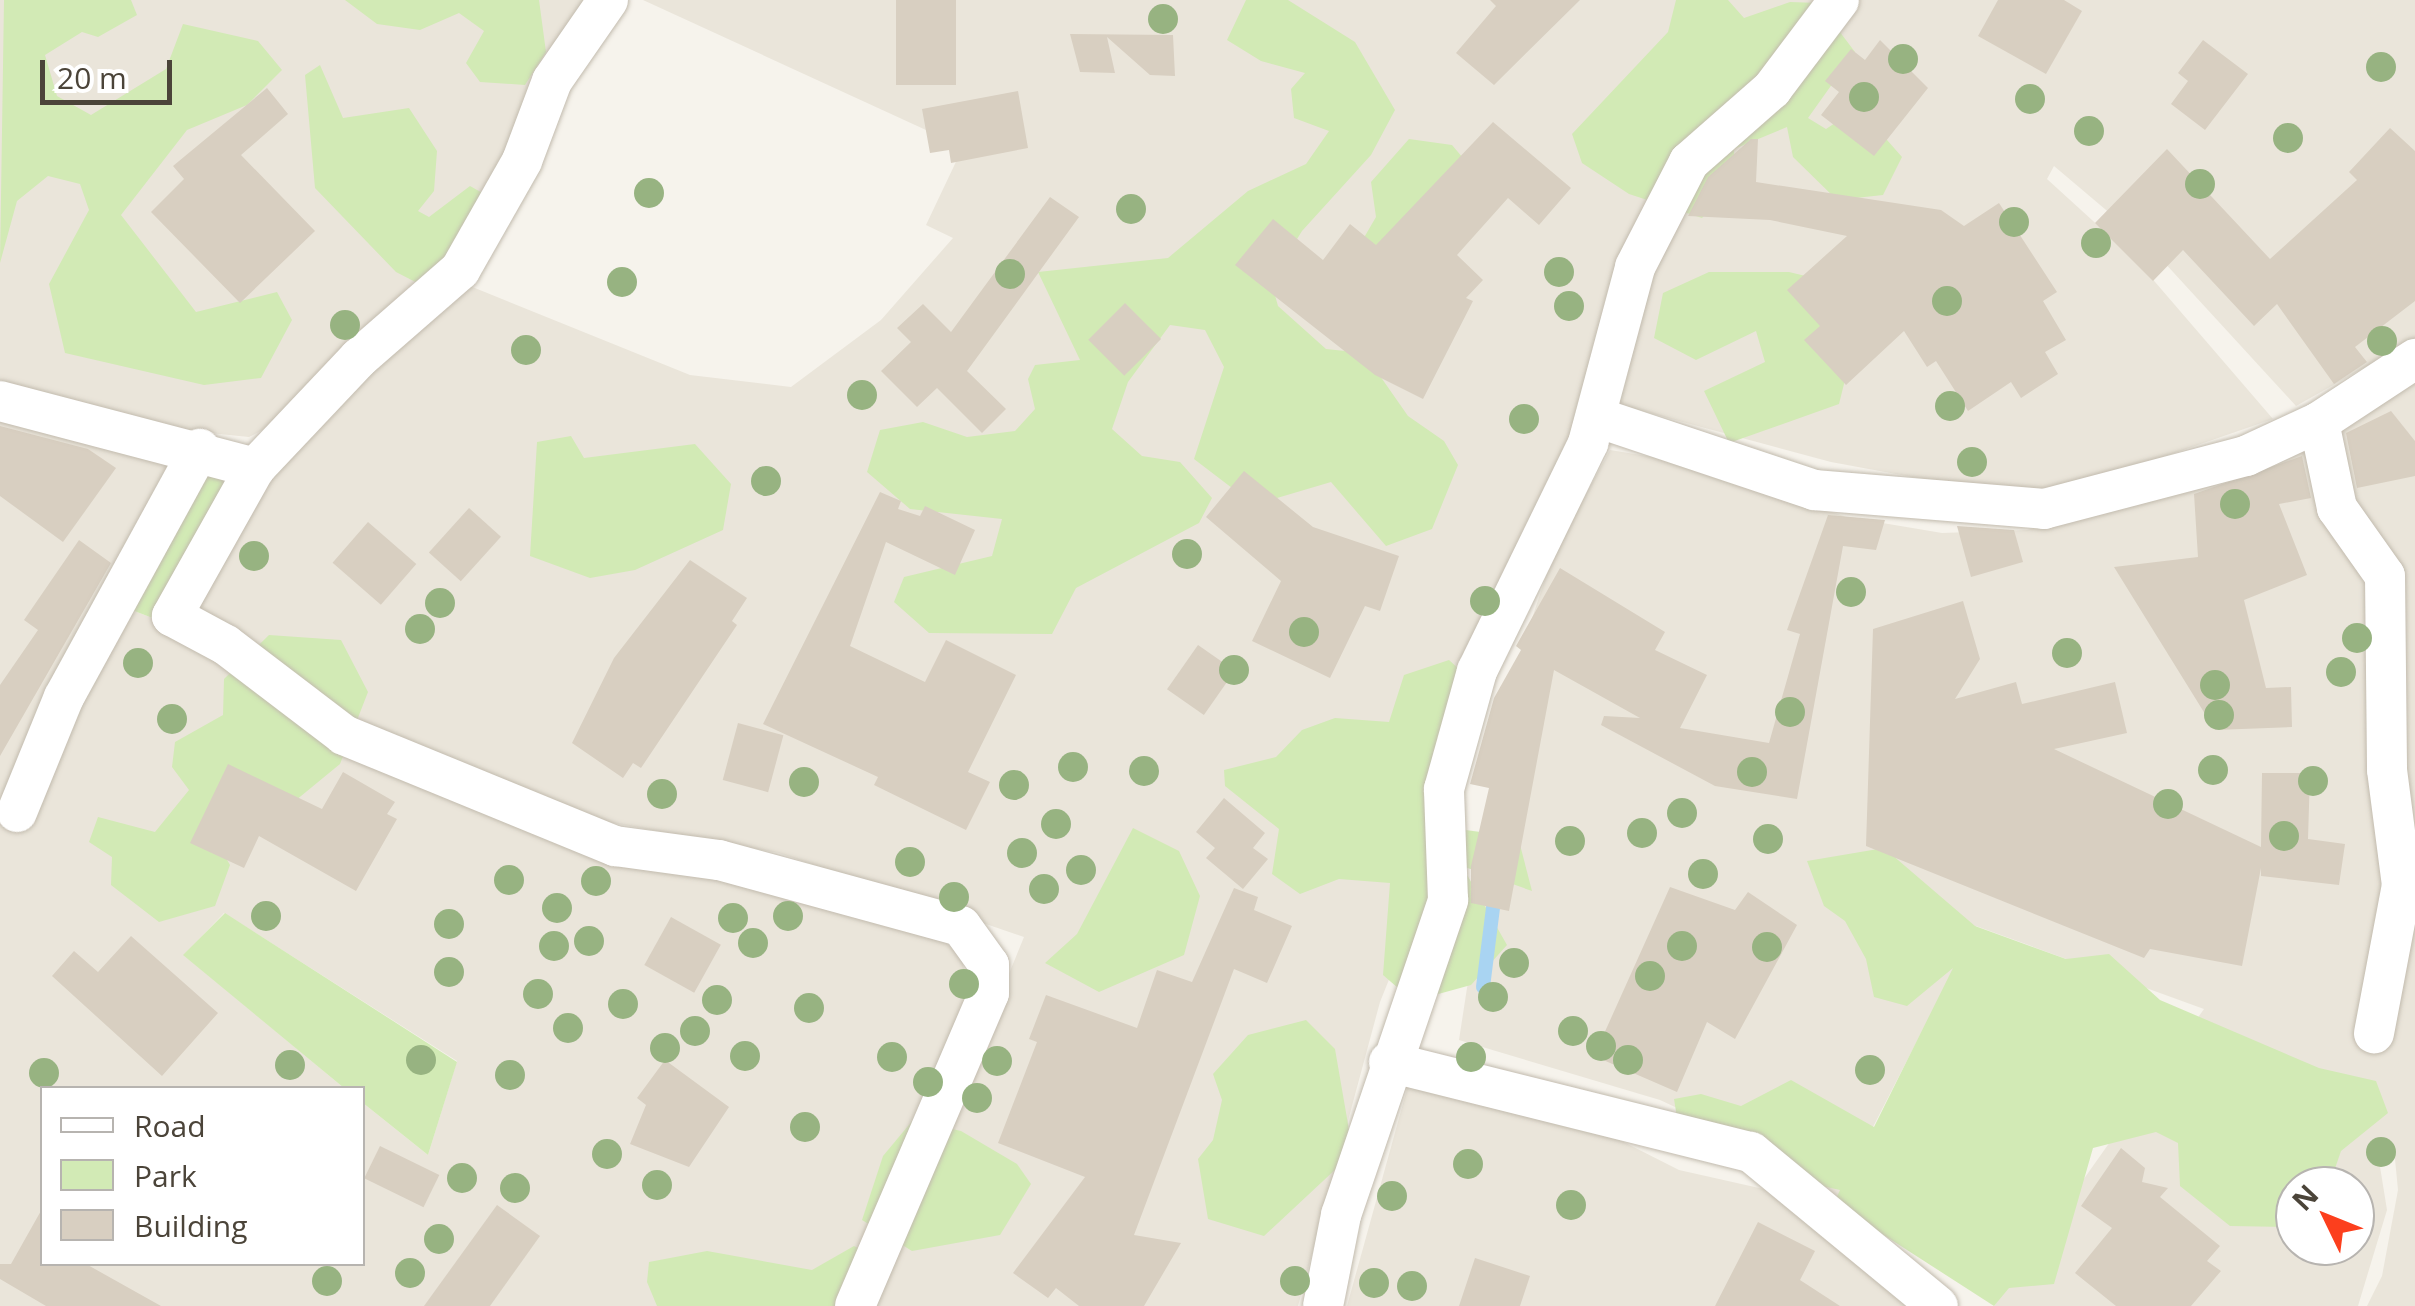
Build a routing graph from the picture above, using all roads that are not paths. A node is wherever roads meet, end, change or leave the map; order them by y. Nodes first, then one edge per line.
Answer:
1 (608, 0) edge
2 (1840, 0) edge
3 (2415, 359) edge
4 (0, 401) edge
5 (1596, 417) junction
6 (2319, 422) junction
7 (200, 449) junction
8 (255, 468) junction
9 (17, 812) dead end
10 (2374, 1033) dead end
11 (1388, 1062) junction
12 (855, 1306) edge
13 (1323, 1306) edge
14 (1938, 1306) edge

1 - 8 street
2 - 5 street
3 - 6 street
4 - 7 street
5 - 6 street
5 - 11 street
6 - 10 street
7 - 8 street
7 - 9 street
8 - 12 street
11 - 13 street
11 - 14 street

